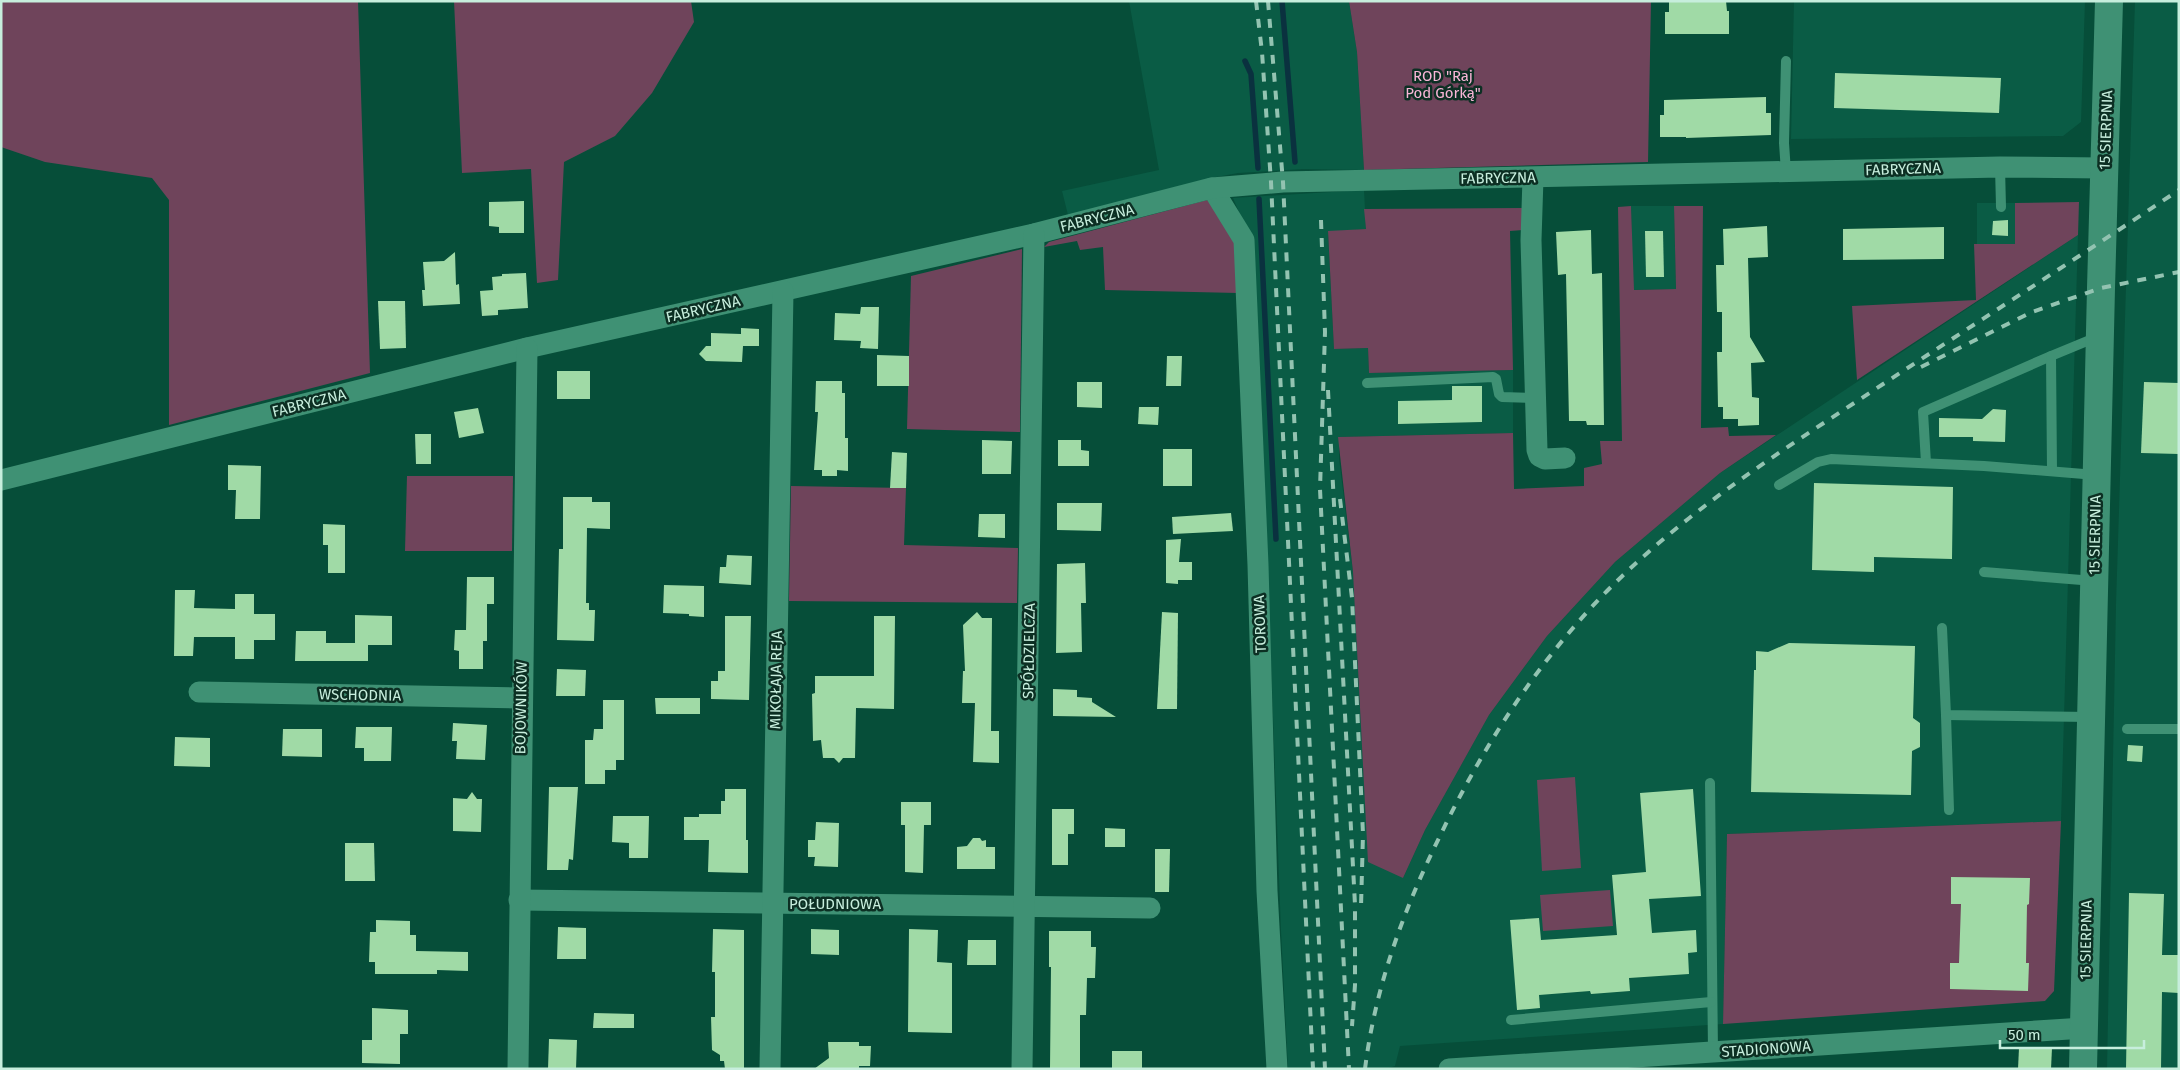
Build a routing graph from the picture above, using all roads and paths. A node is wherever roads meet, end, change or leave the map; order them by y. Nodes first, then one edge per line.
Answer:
1 (2109, 1) edge
2 (1786, 61) dead end
3 (2000, 167) junction
4 (2105, 168) junction
5 (1786, 172) junction
6 (1533, 178) junction
7 (1212, 188) junction
8 (2001, 207) dead end
9 (1034, 234) junction
10 (783, 291) junction
11 (2101, 336) junction
12 (526, 348) junction
13 (2051, 356) junction
14 (1367, 383) dead end
15 (1534, 398) junction
16 (1565, 458) dead end
17 (1926, 463) junction
18 (2052, 472) junction
19 (2096, 475) junction
20 (1, 480) edge
21 (1780, 485) dead end
22 (1984, 572) dead end
23 (2095, 581) junction
24 (1942, 628) dead end
25 (199, 692) dead end
26 (521, 698) junction
27 (1946, 715) junction
28 (2092, 717) junction
29 (2127, 729) dead end
30 (2179, 729) edge
31 (1710, 783) dead end
32 (1949, 810) dead end
33 (519, 900) junction
34 (772, 904) junction
35 (1026, 905) junction
36 (1150, 908) dead end
37 (1711, 1002) junction
38 (1511, 1020) dead end
39 (2084, 1028) junction
40 (1713, 1052) junction
41 (518, 1069) edge
42 (770, 1069) edge
43 (1022, 1069) edge
44 (1277, 1069) edge
45 (1449, 1069) edge
46 (2083, 1069) edge

1 - 4 main road, 15 SIERPNIA
2 - 5 lane
3 - 4 street, FABRYCZNA
3 - 5 street, FABRYCZNA
3 - 8 lane
4 - 11 main road, 15 SIERPNIA
5 - 6 street, FABRYCZNA
6 - 7 street, FABRYCZNA
6 - 15 street
7 - 9 street, FABRYCZNA
7 - 44 street, TOROWA
9 - 10 street, FABRYCZNA
9 - 35 street, SPÓŁDZIELCZA
10 - 12 street, FABRYCZNA
10 - 34 street, MIKOŁAJA REJA
11 - 13 lane
11 - 19 main road, 15 SIERPNIA
12 - 20 street, FABRYCZNA
12 - 26 street, BOJOWNIKÓW
13 - 17 lane
13 - 18 lane
14 - 15 lane
15 - 16 street
17 - 18 lane
17 - 21 lane
18 - 19 lane
19 - 23 main road, 15 SIERPNIA
22 - 23 lane
23 - 28 main road, 15 SIERPNIA
24 - 27 lane
25 - 26 street, WSCHODNIA
26 - 33 street, BOJOWNIKÓW
27 - 28 lane
27 - 32 lane
28 - 39 main road, 15 SIERPNIA
29 - 30 lane
31 - 37 lane
33 - 34 street, POŁUDNIOWA
33 - 41 street, BOJOWNIKÓW
34 - 35 street, POŁUDNIOWA
34 - 42 street, MIKOŁAJA REJA
35 - 36 street, POŁUDNIOWA
35 - 43 street, SPÓŁDZIELCZA
37 - 38 lane
37 - 40 lane
39 - 40 street, STADIONOWA
39 - 46 main road, 15 SIERPNIA
40 - 45 street, STADIONOWA

